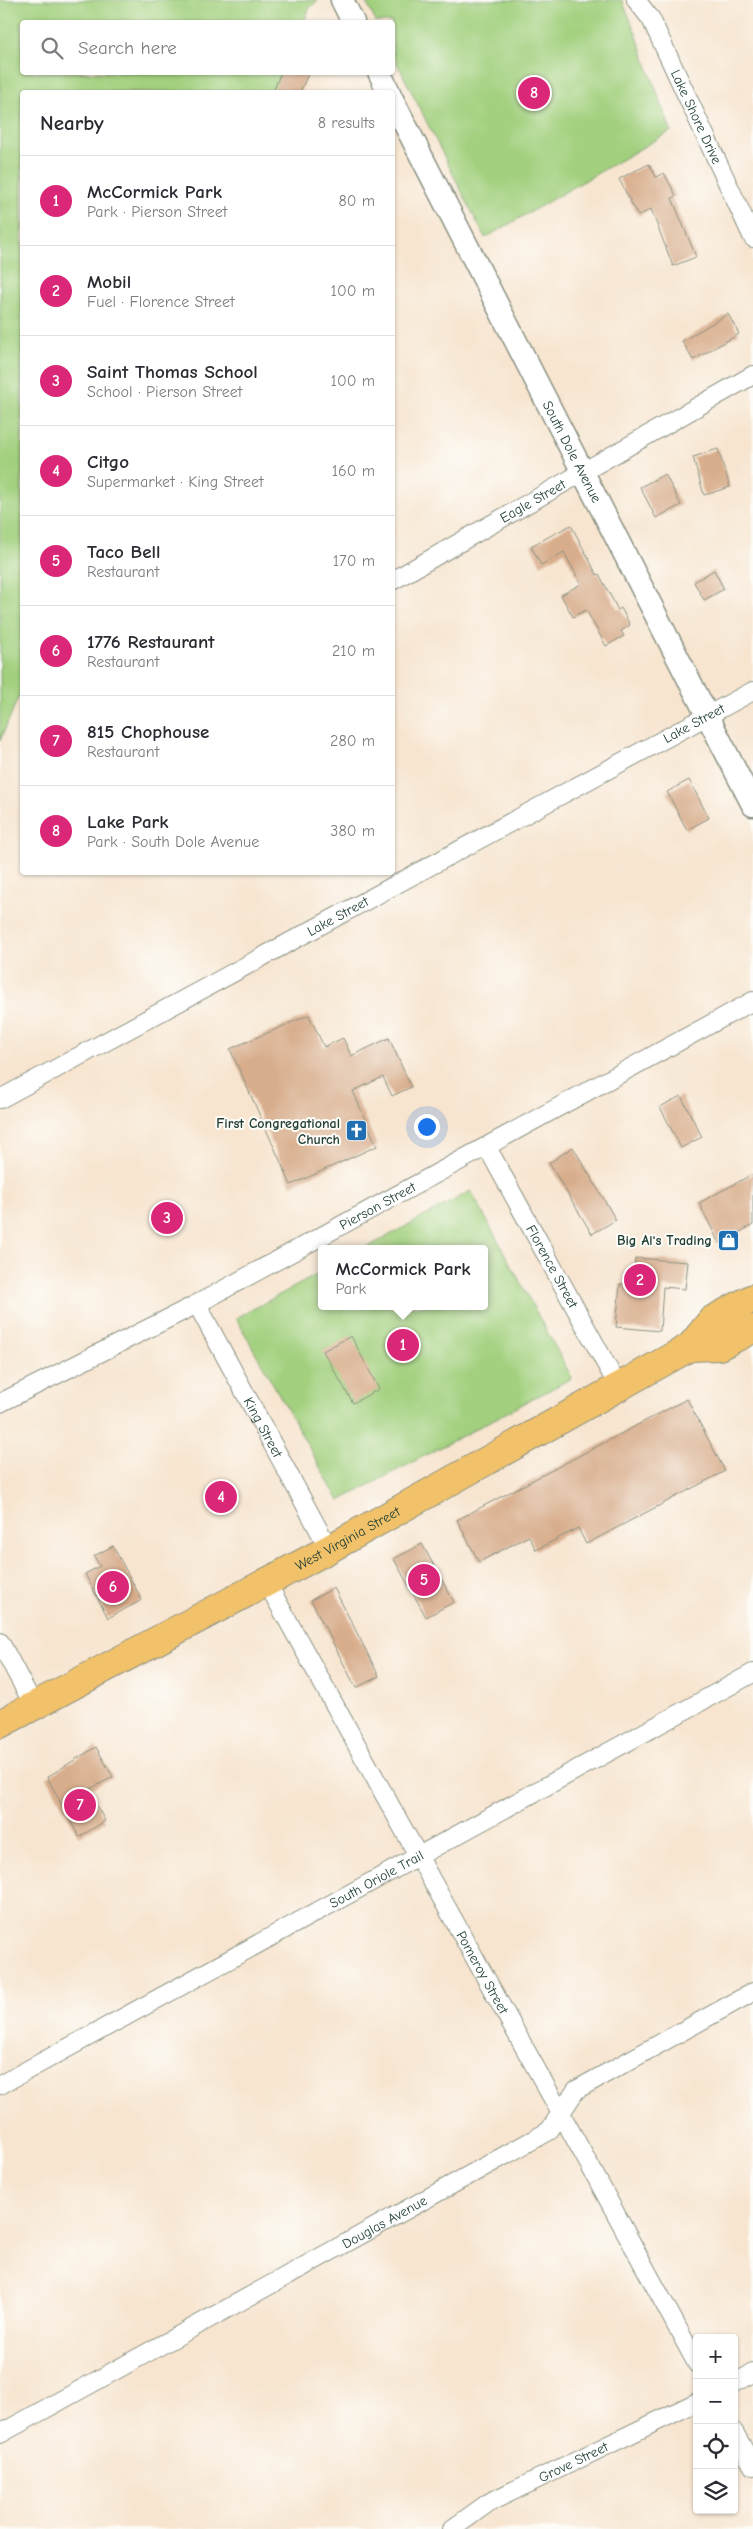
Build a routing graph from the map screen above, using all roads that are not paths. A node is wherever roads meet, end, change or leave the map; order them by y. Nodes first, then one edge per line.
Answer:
1 (342, 0) edge
2 (636, 0) edge
3 (352, 20) edge
4 (380, 75) edge
5 (388, 90) edge
6 (395, 105) edge
7 (753, 238) edge
8 (753, 375) edge
9 (584, 472) junction
10 (395, 579) edge
11 (753, 691) edge
12 (707, 716) junction
13 (753, 805) edge
14 (753, 1001) edge
15 (0, 1099) edge
16 (487, 1147) junction
17 (753, 1298) edge
18 (197, 1304) junction
19 (753, 1329) edge
20 (690, 1347) junction
21 (618, 1386) junction
22 (0, 1403) edge
23 (330, 1550) junction
24 (267, 1583) junction
25 (0, 1642) edge
26 (753, 1674) edge
27 (34, 1706) junction
28 (0, 1724) edge
29 (418, 1858) junction
30 (753, 1992) edge
31 (0, 2084) edge
32 (560, 2112) junction
33 (693, 2357) edge
34 (753, 2373) edge
35 (738, 2381) edge
36 (693, 2404) edge
37 (0, 2434) edge
38 (738, 2439) edge
39 (753, 2466) edge
40 (452, 2529) edge

1 - 3 street
2 - 7 street, Lake Shore Drive
4 - 5 street
6 - 9 street, South Dole Avenue
8 - 9 street, Eagle Street
9 - 10 street, Eagle Street
9 - 12 street, South Dole Avenue
11 - 12 street, Lake Street
12 - 13 street, South Dole Avenue
12 - 15 street, Lake Street
14 - 16 street, Pierson Street
16 - 18 street, Pierson Street
16 - 21 street, Florence Street
17 - 20 main road, West Virginia Street
18 - 22 street, Pierson Street
18 - 23 street, King Street
19 - 20 main road, West Virginia Street
20 - 21 main road, West Virginia Street
21 - 23 main road, West Virginia Street
23 - 24 main road, West Virginia Street
24 - 27 main road, West Virginia Street
24 - 29 street, Pomeroy Street
25 - 27 street
26 - 29 street, South Oriole Trail
27 - 28 main road, West Virginia Street
29 - 31 street, South Oriole Trail
29 - 32 street, Pomeroy Street
30 - 32 street, Douglas Avenue
32 - 33 street, Pomeroy Street
32 - 37 street, Douglas Avenue
34 - 35 street
36 - 40 street, Grove Street
38 - 39 street

